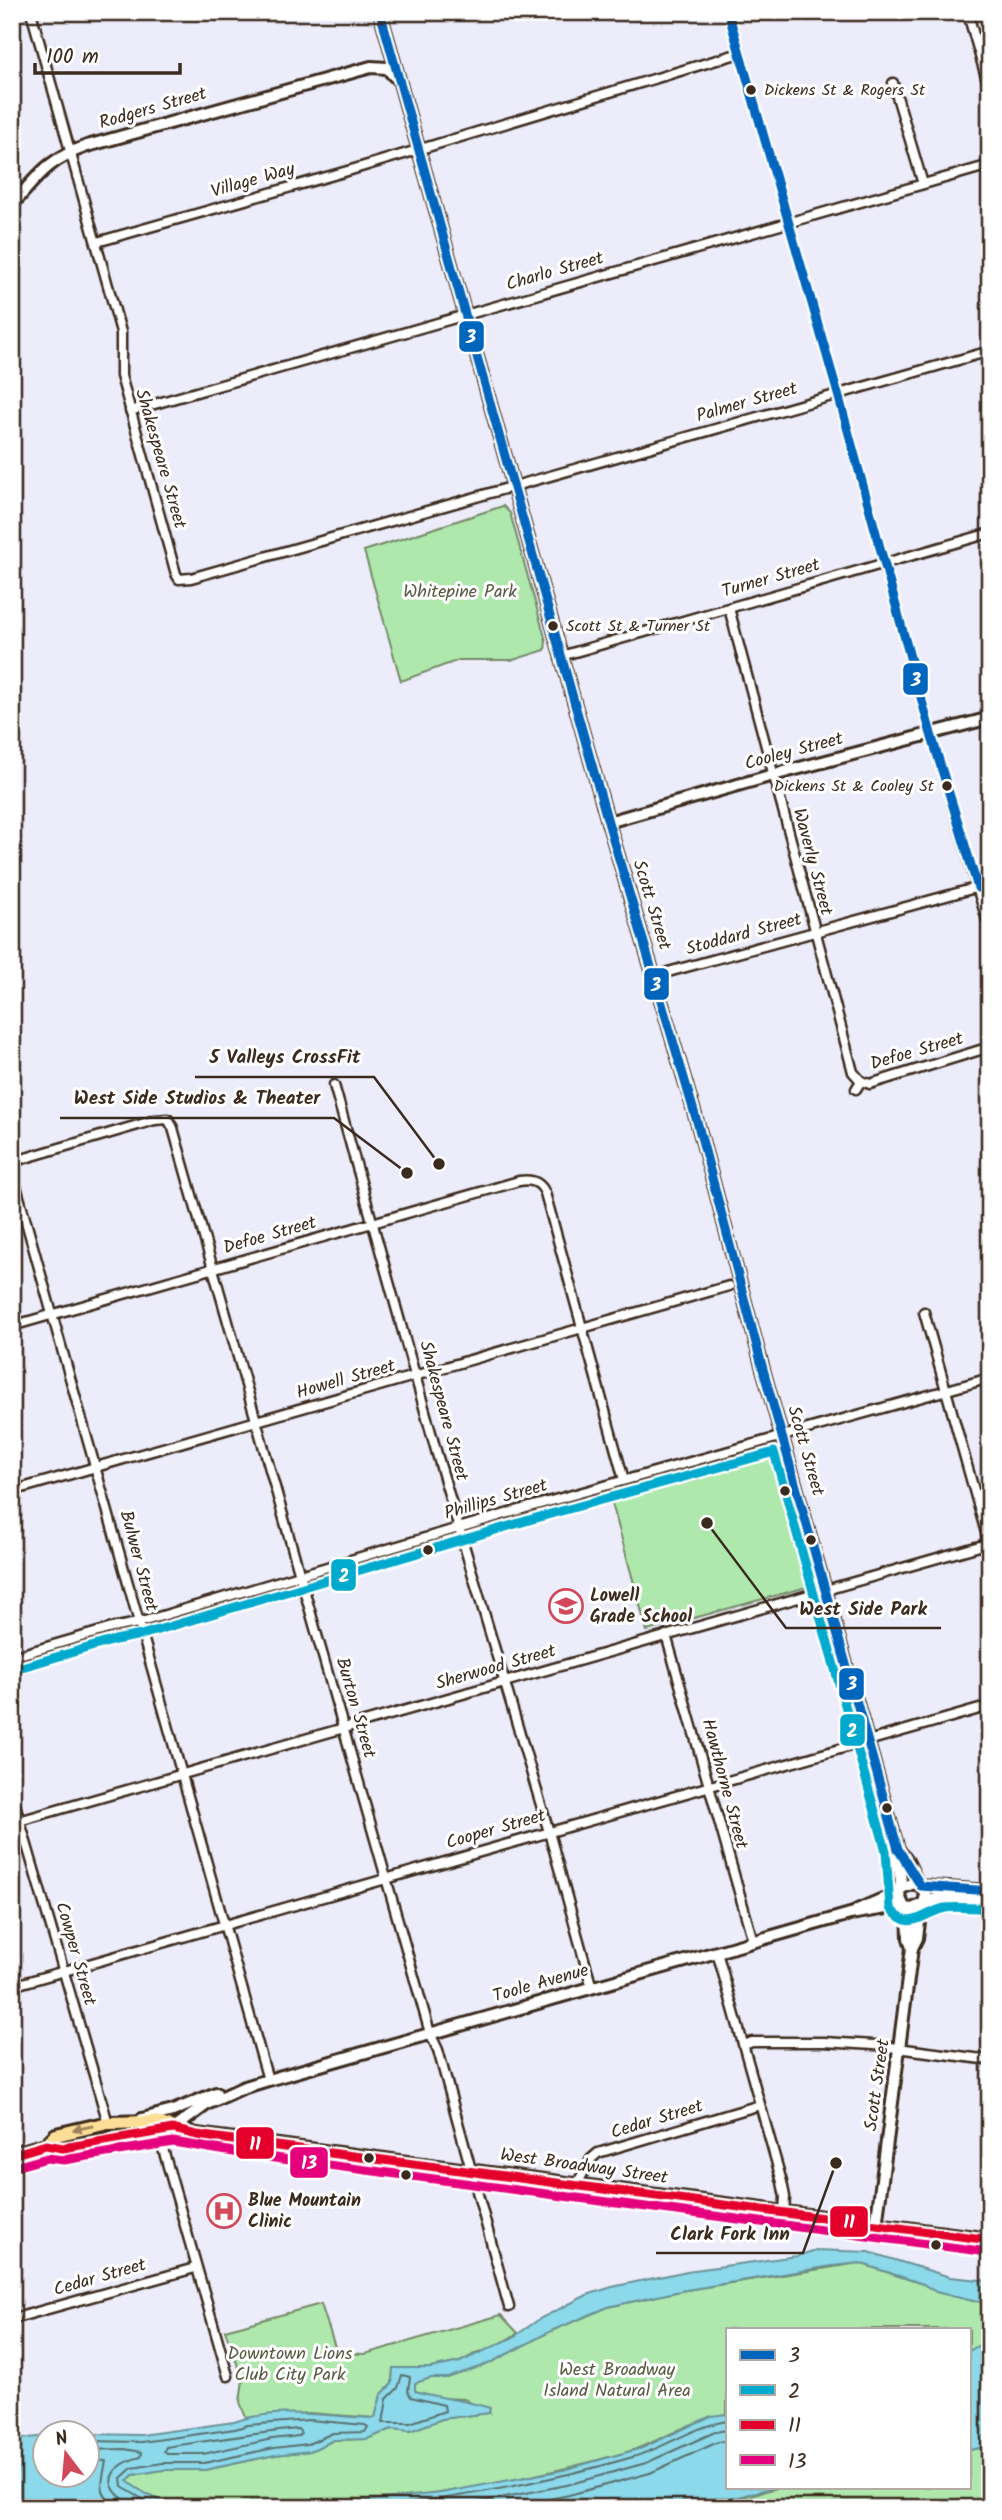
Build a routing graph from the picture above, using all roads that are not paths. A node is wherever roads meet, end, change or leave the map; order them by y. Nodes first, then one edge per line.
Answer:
1 (31, 12) edge
2 (380, 12) edge
3 (728, 12) edge
4 (968, 14) dead end
5 (740, 54) junction
6 (398, 81) junction
7 (894, 83) dead end
8 (990, 91) edge
9 (417, 148) junction
10 (71, 152) junction
11 (990, 165) edge
12 (923, 184) junction
13 (12, 205) edge
14 (787, 221) junction
15 (97, 242) junction
16 (464, 316) junction
17 (990, 351) edge
18 (838, 394) junction
19 (130, 411) junction
20 (512, 485) junction
21 (990, 533) edge
22 (885, 563) junction
23 (729, 608) junction
24 (561, 656) junction
25 (990, 718) edge
26 (932, 734) junction
27 (773, 775) junction
28 (608, 822) junction
29 (990, 884) edge
30 (978, 887) junction
31 (990, 929) edge
32 (814, 933) junction
33 (668, 972) dead end
34 (990, 1047) edge
35 (334, 1085) dead end
36 (859, 1085) joint
37 (12, 1162) edge
38 (12, 1172) edge
39 (374, 1222) junction
40 (214, 1269) junction
41 (729, 1286) dead end
42 (924, 1312) dead end
43 (53, 1315) junction
44 (12, 1326) edge
45 (582, 1329) junction
46 (417, 1376) junction
47 (990, 1378) edge
48 (946, 1391) junction
49 (258, 1421) junction
50 (783, 1437) junction
51 (95, 1467) junction
52 (624, 1480) junction
53 (12, 1491) edge
54 (459, 1528) junction
55 (989, 1544) edge
56 (300, 1574) junction
57 (826, 1589) junction
58 (138, 1623) junction
59 (666, 1635) junction
60 (12, 1657) edge
61 (503, 1682) junction
62 (990, 1706) edge
63 (344, 1728) junction
64 (869, 1742) junction
65 (183, 1774) junction
66 (709, 1788) junction
67 (12, 1794) edge
68 (16, 1822) edge
69 (549, 1832) junction
70 (898, 1849) junction
71 (386, 1878) junction
72 (920, 1885) junction
73 (900, 1890) junction
74 (990, 1891) edge
75 (990, 1896) edge
76 (922, 1905) junction
77 (906, 1908) junction
78 (850, 1914) junction
79 (224, 1925) junction
80 (752, 1941) junction
81 (912, 1948) junction
82 (717, 1952) junction
83 (63, 1971) junction
84 (12, 1986) edge
85 (592, 1988) junction
86 (430, 2033) junction
87 (744, 2045) junction
88 (900, 2048) junction
89 (990, 2060) edge
90 (268, 2080) junction
91 (242, 2088) junction
92 (761, 2105) junction
93 (121, 2122) junction
94 (108, 2123) junction
95 (173, 2129) junction
96 (46, 2145) junction
97 (12, 2155) edge
98 (471, 2170) junction
99 (577, 2184) junction
100 (784, 2212) junction
101 (876, 2226) junction
102 (990, 2241) edge
103 (195, 2268) junction
104 (509, 2307) dead end
105 (12, 2319) edge
106 (228, 2376) dead end

1 - 10 street, Shakespeare Street
2 - 6 street, Scott Street
3 - 5 street
4 - 8 street
5 - 9 street
5 - 14 street
6 - 9 street, Scott Street
6 - 10 street, Rodgers Street
7 - 12 street
9 - 15 street, Village Way
9 - 16 street, Scott Street
10 - 13 street, Rodgers Street
10 - 15 street, Shakespeare Street
11 - 12 street, Charlo Street
12 - 14 street, Charlo Street
14 - 16 street, Charlo Street
14 - 18 street
15 - 19 street, Shakespeare Street
16 - 19 street, Charlo Street
16 - 20 street, Scott Street
17 - 18 street, Palmer Street
18 - 20 street, Palmer Street
18 - 22 street
19 - 20 street, Shakespeare Street
20 - 24 street, Scott Street
21 - 22 street, Turner Street
22 - 23 street, Turner Street
22 - 26 street
23 - 24 street, Turner Street
23 - 27 street, Waverly Street
24 - 28 street, Scott Street
25 - 26 street, Cooley Street
26 - 27 street, Cooley Street
26 - 30 street
27 - 28 street, Cooley Street
27 - 32 street, Waverly Street
28 - 50 street, Scott Street
29 - 30 street, Stoddard Street
30 - 31 street
30 - 32 street, Stoddard Street
32 - 33 street, Stoddard Street
32 - 36 street, Waverly Street
34 - 36 street, Defoe Street
35 - 39 street, Shakespeare Street
37 - 40 street, Burton Street
38 - 43 street, Bulwer Street
39 - 40 street, Defoe Street
39 - 45 street, Defoe Street
39 - 46 street, Shakespeare Street
40 - 43 street, Defoe Street
40 - 49 street, Burton Street
41 - 45 street, Howell Street
42 - 48 street
43 - 44 street, Defoe Street
43 - 51 street, Bulwer Street
45 - 46 street, Howell Street
45 - 52 street
46 - 49 street, Howell Street
46 - 54 street, Shakespeare Street
47 - 48 street, Phillips Street
48 - 50 street, Phillips Street
48 - 55 street
49 - 51 street, Howell Street
49 - 56 street, Burton Street
50 - 52 street, Phillips Street
50 - 57 street, Scott Street
51 - 53 street, Howell Street
51 - 58 street, Bulwer Street
52 - 54 street, Phillips Street
54 - 56 street, Phillips Street
54 - 61 street, Shakespeare Street
55 - 57 street, Sherwood Street
56 - 58 street, Phillips Street
56 - 63 street, Burton Street
57 - 59 street, Sherwood Street
57 - 64 street, Scott Street
58 - 60 street, Phillips Street
58 - 65 street, Bulwer Street
59 - 61 street, Sherwood Street
59 - 66 street, Hawthorne Street
61 - 63 street, Sherwood Street
61 - 69 street, Shakespeare Street
62 - 64 street, Cooper Street
63 - 65 street, Sherwood Street
63 - 71 street, Burton Street
64 - 66 street, Cooper Street
64 - 70 street, Scott Street
65 - 68 street, Sherwood Street
65 - 79 street, Bulwer Street
66 - 69 street, Cooper Street
66 - 80 street, Hawthorne Street
67 - 68 street, Cowper Street
68 - 83 street, Cowper Street
69 - 71 street, Cooper Street
69 - 85 street, Shakespeare Street
70 - 72 street
70 - 73 street
71 - 79 street, Cooper Street
71 - 86 street, Burton Street
72 - 73 street
72 - 74 street
72 - 76 street
73 - 77 street
73 - 78 street, Toole Avenue
75 - 76 street
76 - 77 street
76 - 81 street
77 - 78 street, Toole Avenue
77 - 81 street
78 - 80 street, Toole Avenue
79 - 83 street, Cooper Street
79 - 90 street, Bulwer Street
80 - 82 street, Toole Avenue
81 - 88 street, Scott Street
82 - 85 street, Toole Avenue
82 - 87 street
83 - 84 street, Cooper Street
83 - 94 street, Cowper Street
85 - 86 street, Toole Avenue
86 - 90 street, Toole Avenue
86 - 98 street, Burton Street
87 - 88 street
87 - 92 street
88 - 89 street
88 - 101 street, Scott Street
90 - 91 street, Toole Avenue
91 - 93 street, Toole Avenue
91 - 95 street, Toole Avenue
92 - 99 street, Cedar Street
92 - 100 street
93 - 94 main road, West Broadway Street
93 - 95 main road, West Broadway Street
94 -> 96 main road, West Broadway Street
95 - 96 main road, West Broadway Street
95 - 98 main road, West Broadway Street
95 - 103 street
96 - 97 main road, West Broadway Street
98 - 99 main road, West Broadway Street
98 - 104 street, Burton Street
99 - 100 main road, West Broadway Street
100 - 101 main road, West Broadway Street
101 - 102 main road, West Broadway Street
103 - 105 street, Cedar Street
103 - 106 street

